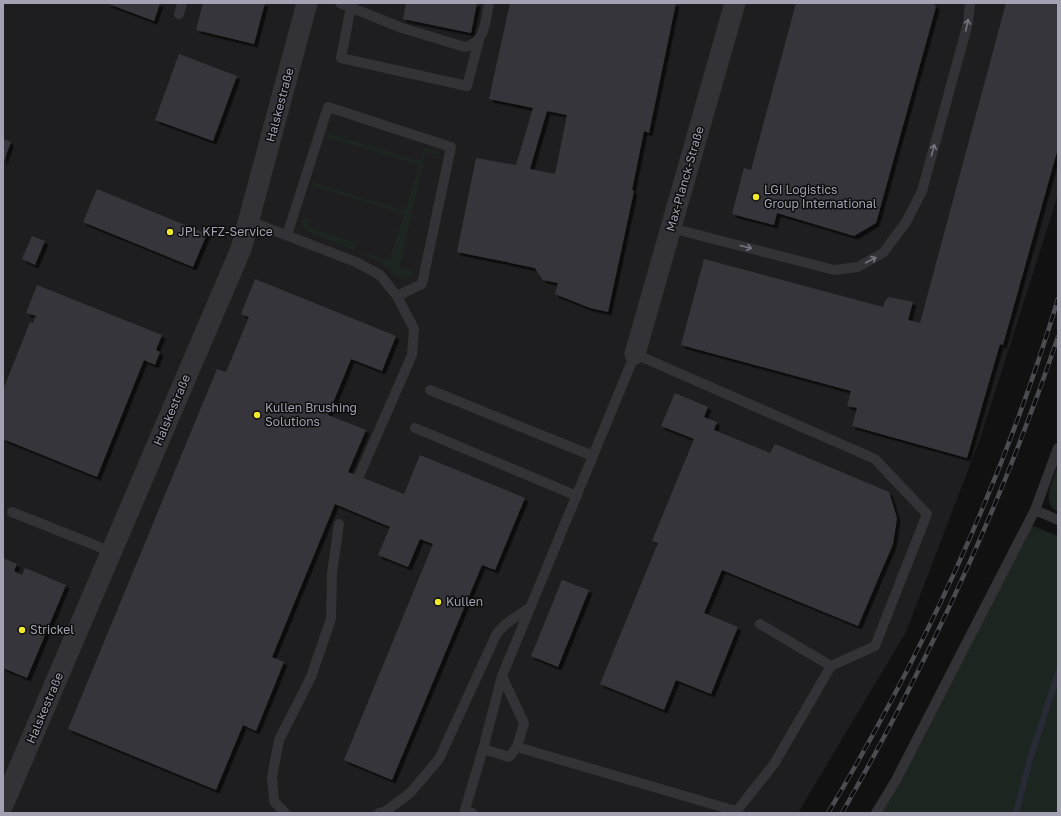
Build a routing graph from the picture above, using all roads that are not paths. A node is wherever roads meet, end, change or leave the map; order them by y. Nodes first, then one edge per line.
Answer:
1 (182, 3) edge
2 (307, 3) edge
3 (340, 3) edge
4 (489, 3) edge
5 (735, 3) edge
6 (970, 3) edge
7 (351, 6) junction
8 (179, 14) dead end
9 (479, 40) junction
10 (249, 221) junction
11 (671, 228) junction
12 (287, 235) junction
13 (397, 296) junction
14 (635, 354) junction
15 (430, 390) dead end
16 (415, 428) dead end
17 (1058, 448) edge
18 (593, 456) junction
19 (359, 476) dead end
20 (577, 496) junction
21 (1035, 510) junction
22 (12, 512) dead end
23 (1058, 520) edge
24 (339, 524) dead end
25 (112, 552) junction
26 (529, 608) junction
27 (760, 624) dead end
28 (831, 666) junction
29 (502, 676) junction
30 (517, 748) junction
31 (483, 749) junction
32 (5, 796) edge
33 (467, 812) edge
34 (735, 812) edge
35 (286, 813) edge
36 (379, 813) edge
37 (876, 813) edge

1 - 8 lane
2 - 10 street, Halskestraße
3 - 7 lane
4 - 9 lane
5 - 11 street, Max-Planck-Straße
11 -> 6 lane
7 - 9 lane
7 - 9 lane
10 - 12 lane
10 - 25 street, Halskestraße
11 - 14 street, Max-Planck-Straße
12 - 13 lane
12 - 13 lane
13 - 19 lane
14 - 18 lane
14 - 28 lane
15 - 18 lane
16 - 20 lane
17 - 21 lane
18 - 20 lane
20 - 26 lane
21 - 23 lane
21 - 37 lane
22 - 25 lane
24 - 35 lane
25 - 32 street, Halskestraße
26 - 29 lane
26 - 36 lane
27 - 28 lane
28 - 34 lane
29 - 30 lane
29 - 31 lane
30 - 31 lane
30 - 34 lane
31 - 33 lane

